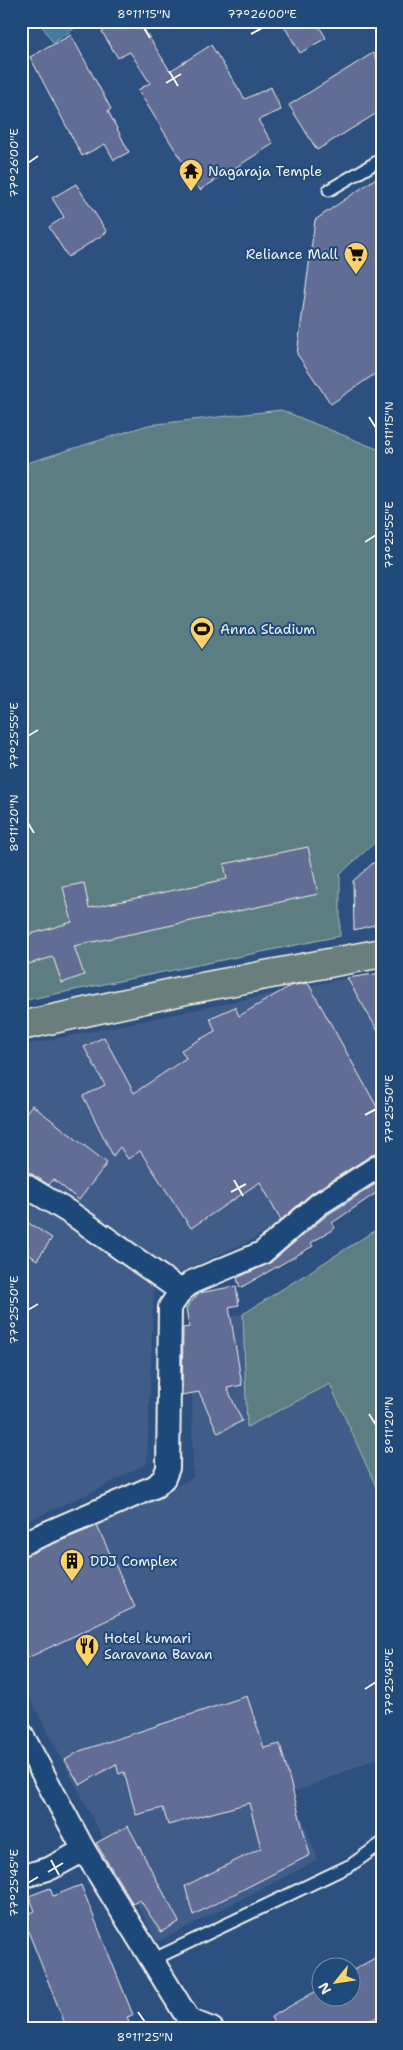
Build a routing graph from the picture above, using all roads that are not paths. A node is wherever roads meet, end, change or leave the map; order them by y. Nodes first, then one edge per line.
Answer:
1 (382, 159) edge
2 (329, 190) dead end
3 (382, 953) edge
4 (21, 1026) edge
5 (382, 1164) edge
6 (21, 1183) edge
7 (181, 1291) junction
8 (21, 1544) edge
9 (21, 1733) edge
10 (382, 1843) edge
11 (84, 1850) junction
12 (21, 1877) edge
13 (152, 1960) junction
14 (212, 2029) edge

1 - 2 lane
3 - 4 main road
5 - 7 street
6 - 7 street
7 - 8 street
9 - 11 street
10 - 13 lane
11 - 12 street
11 - 13 street
13 - 14 street

